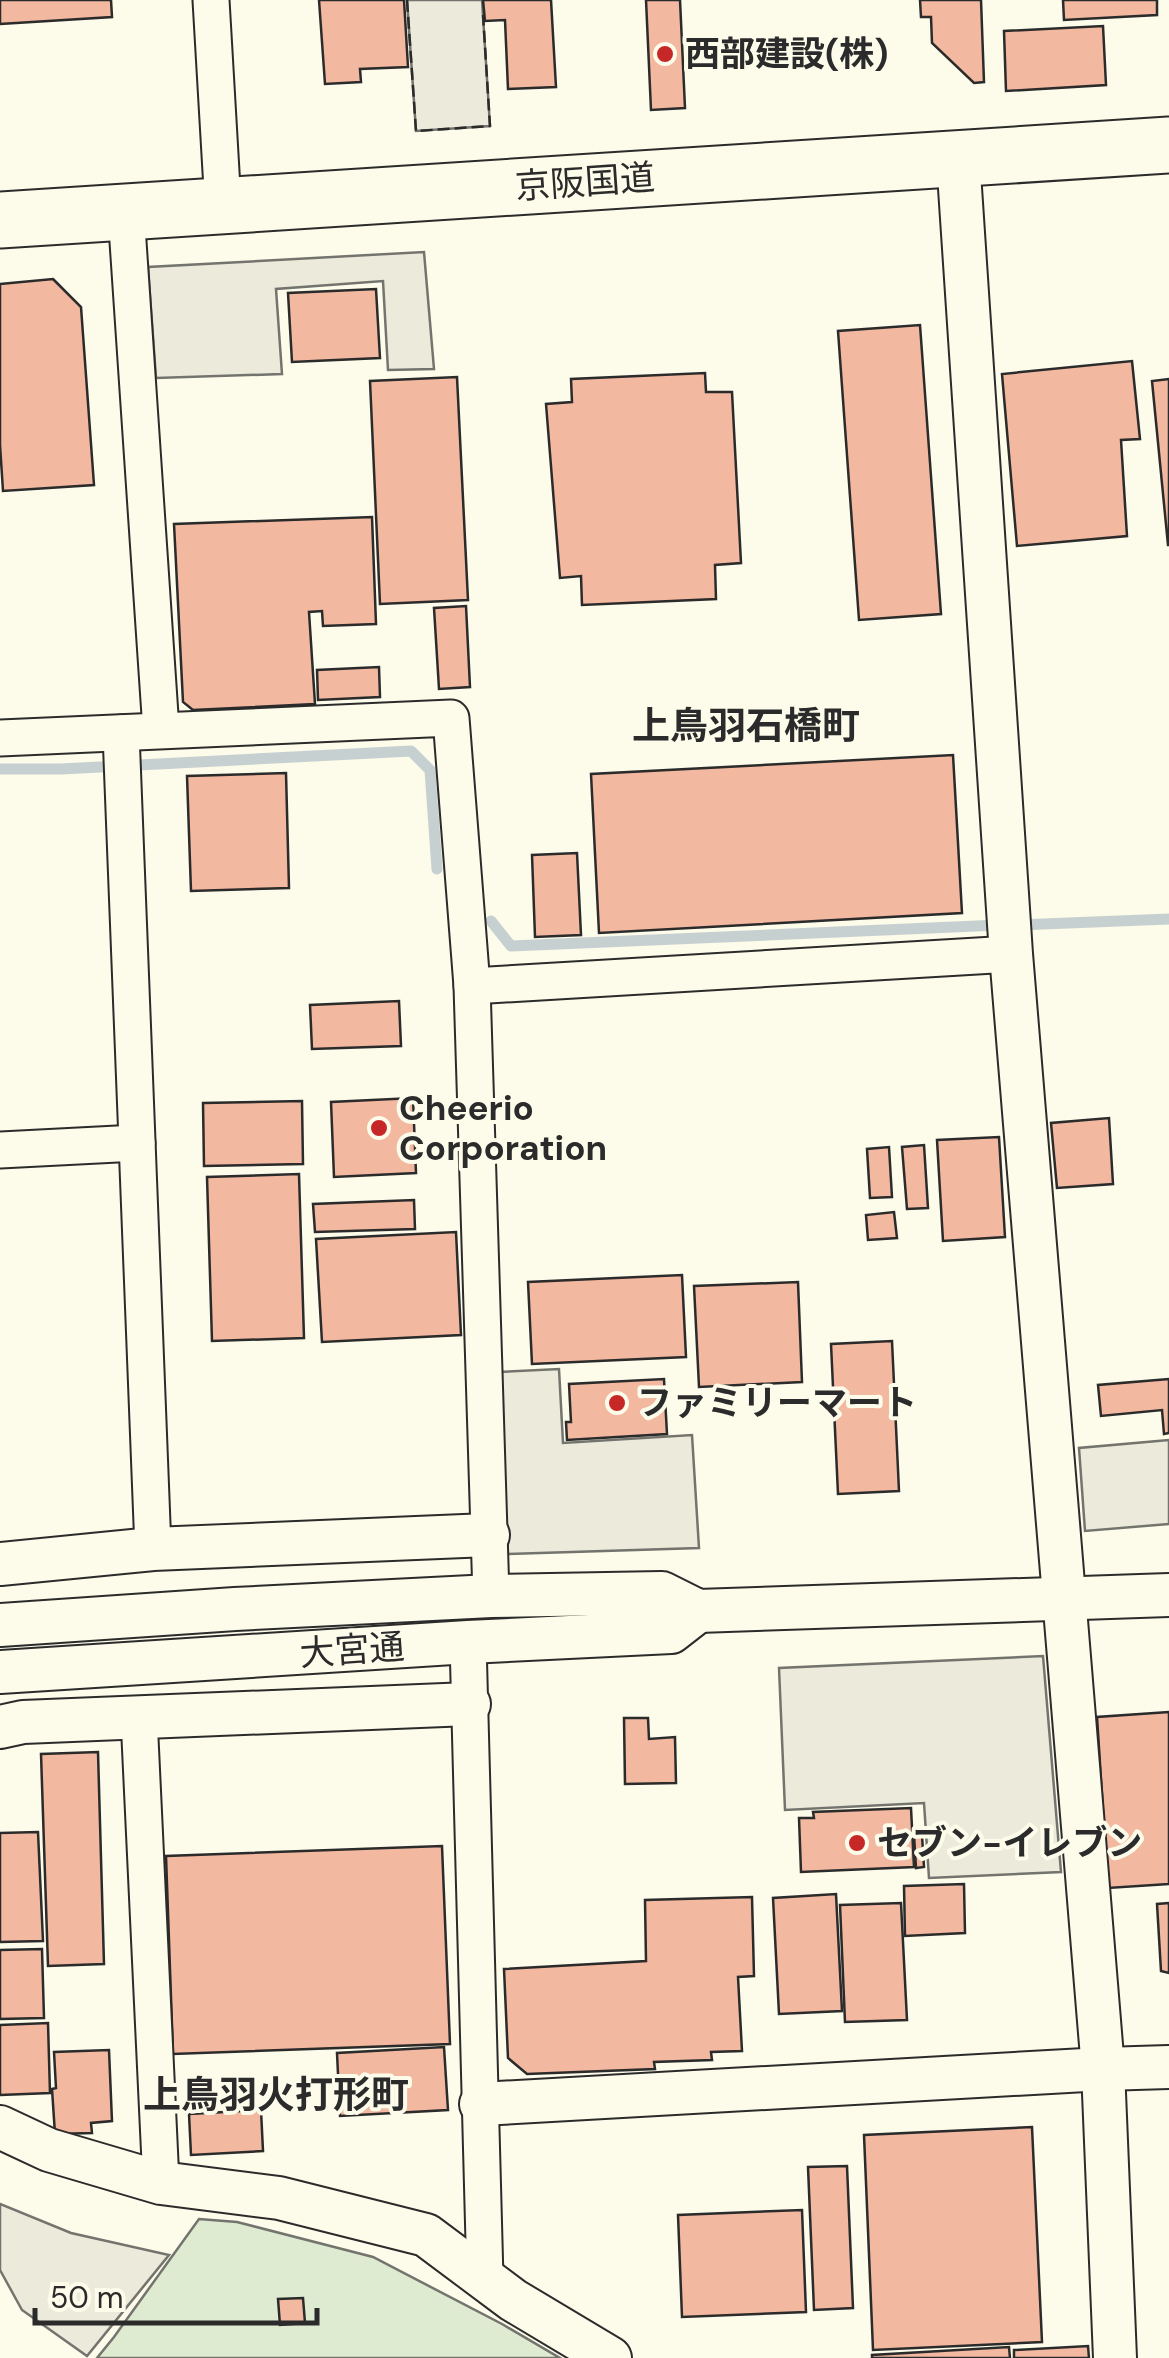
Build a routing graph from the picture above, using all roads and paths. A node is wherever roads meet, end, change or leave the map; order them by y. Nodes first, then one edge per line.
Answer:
1 (211, 0) edge
2 (1169, 144) edge
3 (958, 158) junction
4 (224, 206) junction
5 (126, 212) junction
6 (0, 220) edge
7 (161, 730) junction
8 (121, 733) junction
9 (0, 738) edge
10 (1011, 954) junction
11 (472, 986) junction
12 (137, 1143) junction
13 (0, 1150) edge
14 (488, 1535) junction
15 (153, 1549) junction
16 (0, 1564) edge
17 (1169, 1595) edge
18 (491, 1596) junction
19 (1064, 1600) junction
20 (698, 1612) junction
21 (0, 1625) edge
22 (468, 1642) junction
23 (0, 1672) edge
24 (470, 1704) junction
25 (139, 1717) junction
26 (0, 1727) edge
27 (1169, 2067) edge
28 (1103, 2069) junction
29 (481, 2104) junction
30 (0, 2127) edge
31 (161, 2182) junction
32 (485, 2279) junction
33 (610, 2358) edge
34 (1115, 2358) edge

1 - 4 street
2 - 3 highway, 京阪国道
3 - 4 highway, 京阪国道
3 - 10 street
4 - 5 highway, 京阪国道
5 - 6 highway, 京阪国道
5 - 7 street
7 - 8 street
7 - 11 street
8 - 9 street
8 - 12 street
10 - 11 street
10 - 19 street
11 - 14 street
12 - 13 street
12 - 15 street
14 - 15 street
14 - 18 street
15 - 16 street
17 - 19 street, 大宮通
18 - 20 street, 大宮通
18 - 21 street, 大宮通
19 - 20 street, 大宮通
19 - 28 street
20 - 22 street, 大宮通
22 - 23 street, 大宮通
22 - 24 street
24 - 25 street
24 - 29 street
25 - 26 street
25 - 31 street
27 - 28 street
28 - 29 street
28 - 34 street
29 - 32 street
30 - 31 street
31 - 32 street
32 - 33 street

